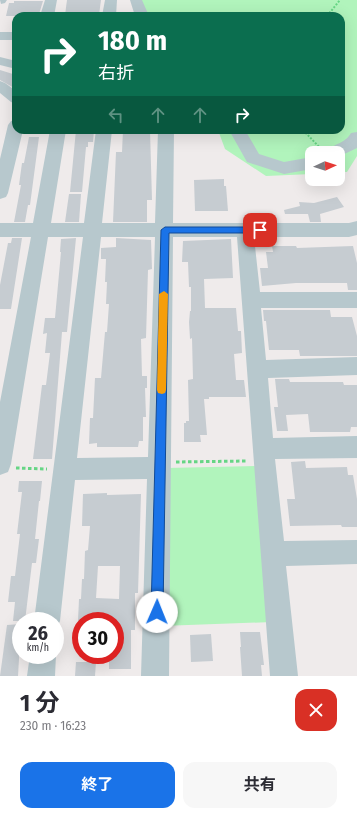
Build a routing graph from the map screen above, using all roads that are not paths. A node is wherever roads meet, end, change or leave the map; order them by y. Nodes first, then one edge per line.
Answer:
1 (51, 0) edge
2 (111, 0) edge
3 (136, 0) edge
4 (48, 12) edge
5 (110, 12) edge
6 (140, 12) edge
7 (0, 36) edge
8 (12, 36) edge
9 (0, 61) edge
10 (12, 64) edge
11 (0, 86) edge
12 (12, 96) edge
13 (14, 134) edge
14 (57, 134) edge
15 (104, 134) edge
16 (166, 134) edge
17 (239, 134) edge
18 (357, 138) edge
19 (345, 147) edge
20 (305, 164) edge
21 (0, 193) edge
22 (357, 228) edge
23 (0, 230) edge
24 (40, 230) junction
25 (94, 230) junction
26 (165, 230) junction
27 (245, 230) junction
28 (250, 300) junction
29 (357, 300) edge
30 (357, 366) edge
31 (256, 369) junction
32 (357, 447) edge
33 (263, 455) junction
34 (0, 464) edge
35 (160, 465) junction
36 (64, 469) junction
37 (357, 552) edge
38 (273, 554) junction
39 (48, 612) edge
40 (43, 664) edge
41 (41, 676) edge
42 (155, 676) edge
43 (284, 676) edge

1 - 4 street
2 - 5 street
3 - 6 street
7 - 8 street
9 - 10 street
11 - 12 street
13 - 21 street
14 - 24 street
15 - 25 street
16 - 26 street
17 - 20 street
18 - 19 street
22 - 27 street
23 - 24 street
24 - 25 street
24 - 34 street
25 - 26 street
25 - 36 street
26 - 27 street
26 - 35 street
27 - 28 street
28 - 29 street
28 - 31 street
30 - 31 street
31 - 33 street
32 - 33 street
33 - 38 street
35 - 36 street
35 - 42 street
36 - 39 street
37 - 38 street
38 - 43 street
40 - 41 street

